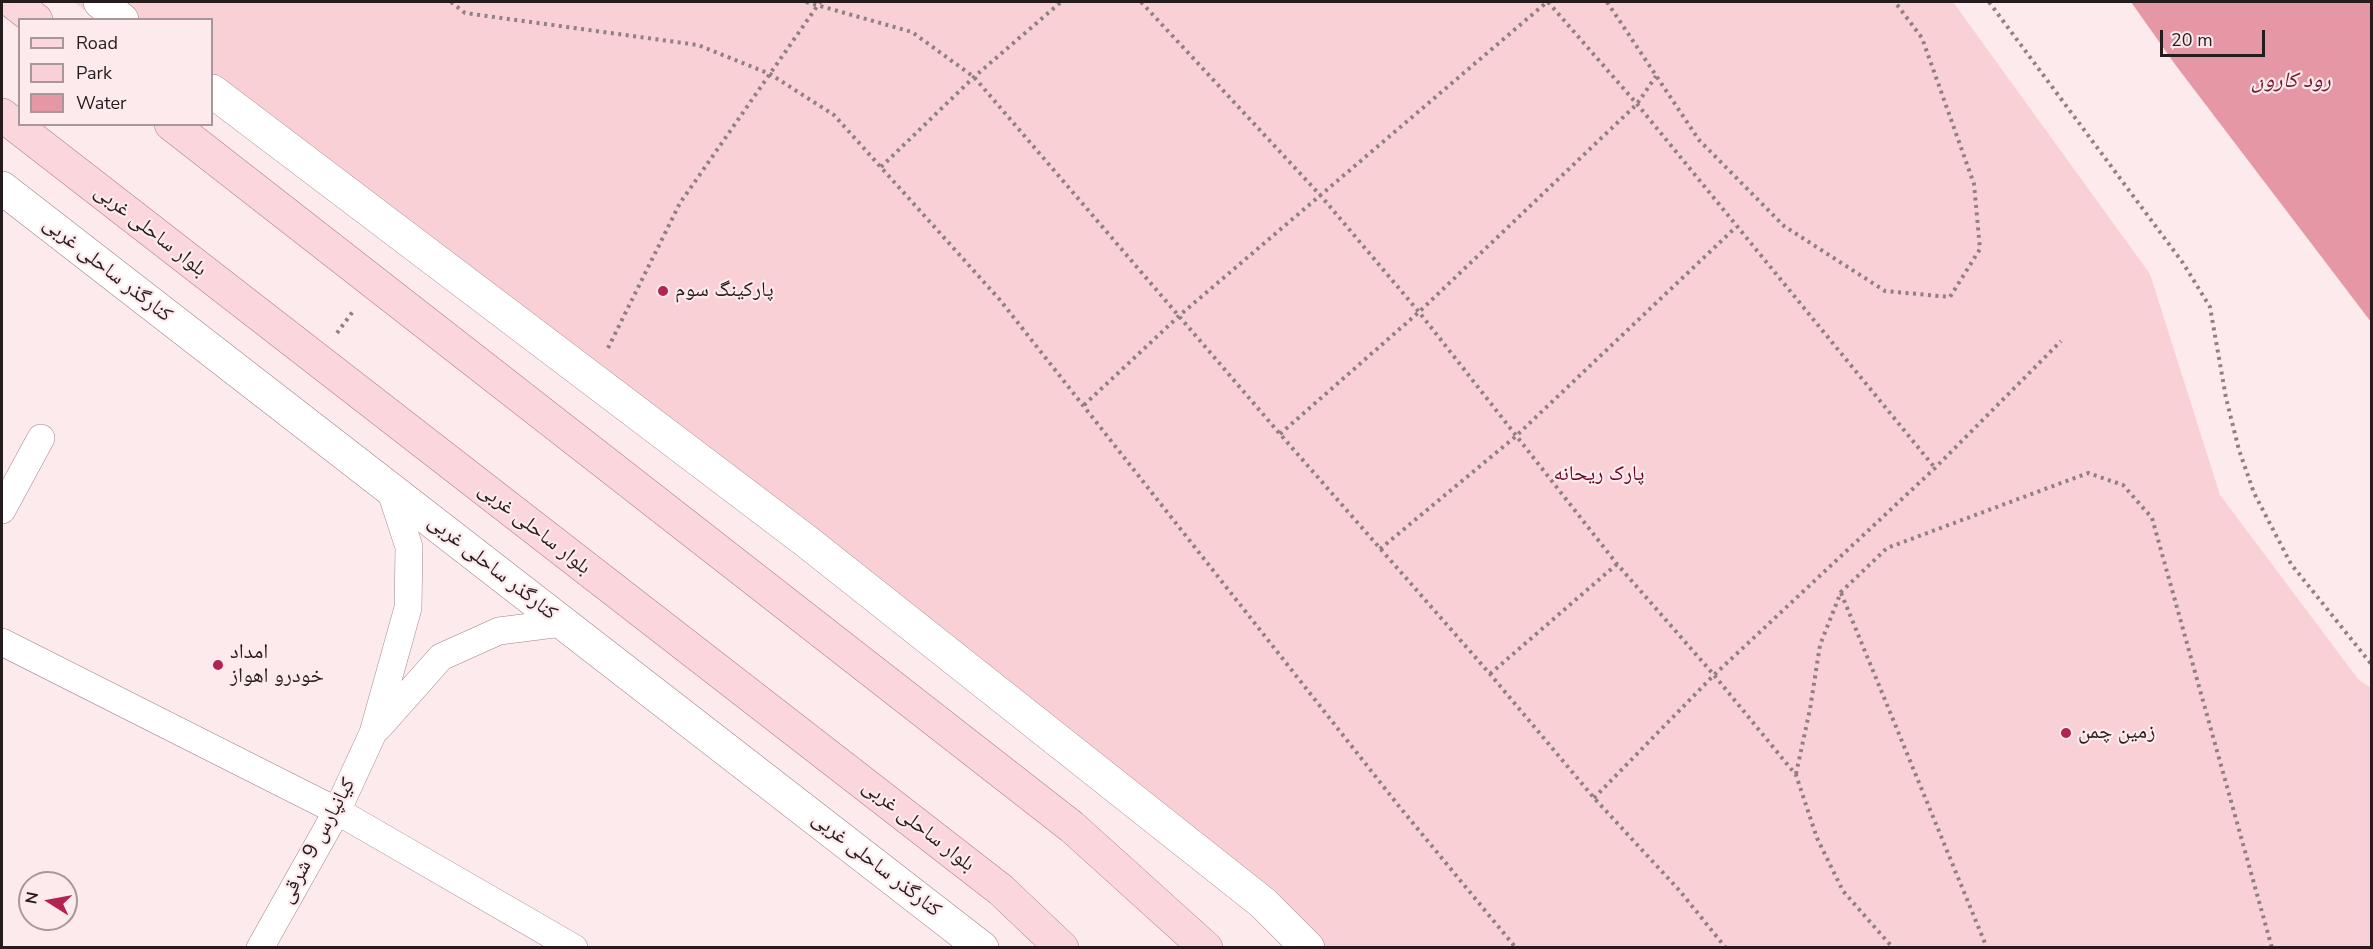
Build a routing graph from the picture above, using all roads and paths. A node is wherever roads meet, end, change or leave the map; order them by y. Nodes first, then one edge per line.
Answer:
1 (13, 2) edge
2 (100, 2) edge
3 (451, 2) edge
4 (806, 2) edge
5 (1061, 2) edge
6 (1141, 2) edge
7 (1548, 2) edge
8 (1607, 2) edge
9 (1895, 2) edge
10 (1989, 2) edge
11 (820, 3) edge
12 (33, 18) edge
13 (120, 18) edge
14 (770, 74) junction
15 (1656, 76) junction
16 (974, 77) junction
17 (213, 92) edge
18 (1636, 104) junction
19 (2, 115) edge
20 (174, 126) edge
21 (881, 167) junction
22 (2, 188) edge
23 (1321, 196) junction
24 (1736, 227) junction
25 (374, 283) junction
26 (1419, 312) junction
27 (1180, 315) junction
28 (2061, 340) dead end
29 (316, 360) junction
30 (592, 379) junction
31 (1084, 405) junction
32 (1280, 434) junction
33 (1515, 437) junction
34 (41, 438) dead end
35 (1935, 468) junction
36 (390, 489) junction
37 (2, 510) edge
38 (1380, 549) junction
39 (1617, 564) junction
40 (1841, 592) junction
41 (562, 623) junction
42 (2, 642) edge
43 (2372, 665) edge
44 (1490, 674) junction
45 (1714, 675) junction
46 (373, 734) junction
47 (1796, 775) junction
48 (1594, 798) junction
49 (337, 812) junction
50 (260, 948) edge
51 (574, 948) edge
52 (982, 948) edge
53 (1062, 948) edge
54 (1206, 948) edge
55 (1308, 948) edge
56 (1516, 948) edge
57 (1726, 948) edge
58 (1893, 948) edge
59 (1987, 948) edge
60 (2272, 948) edge

1 - 12 main road
2 - 13 street
3 - 14 path
4 - 11 path
5 - 16 path
6 - 23 path
7 - 18 path
7 - 23 path
8 - 15 path
9 - 15 path
10 - 43 path
11 - 14 path
11 - 16 path
14 - 21 path
14 - 30 path
15 - 18 path
16 - 21 path
16 - 27 path
17 - 30 street
18 - 24 path
18 - 26 path
19 - 29 main road, بلوار ساحلی غربی
20 - 25 main road
21 - 31 path
22 - 36 street, کنارگذر ساحلی غربی
23 - 26 path
23 - 27 path
24 - 33 path
24 - 35 path
25 - 29 path
25 - 54 main road
26 - 32 path
26 - 33 path
27 - 31 path
27 - 32 path
28 - 35 path
29 - 53 main road, بلوار ساحلی غربی
30 - 55 street
31 - 56 path
32 - 38 path
33 - 38 path
33 - 39 path
34 - 37 street
35 - 45 path
36 - 41 street, کنارگذر ساحلی غربی
36 - 46 street
38 - 44 path
39 - 44 path
39 - 45 path
40 - 47 path
40 - 59 path
40 - 60 path
41 - 46 street
41 - 52 street, کنارگذر ساحلی غربی
42 - 49 street
44 - 48 path
45 - 47 path
45 - 48 path
46 - 49 street, کیانپارس 9 شرقی
47 - 58 path
48 - 57 path
49 - 50 street, کیانپارس 9 شرقی
49 - 51 street

